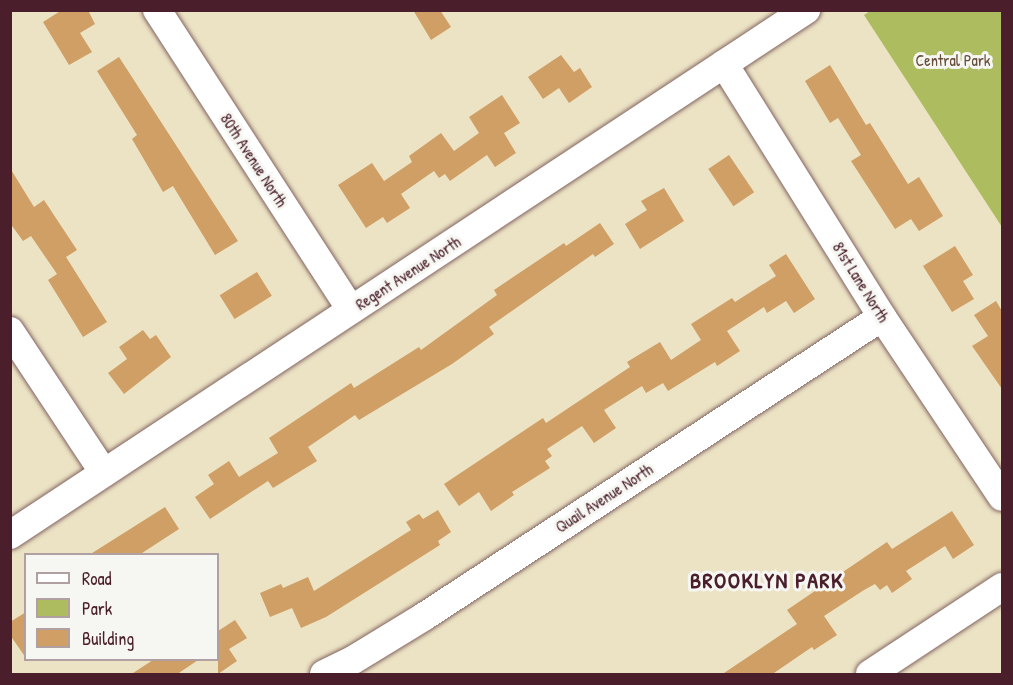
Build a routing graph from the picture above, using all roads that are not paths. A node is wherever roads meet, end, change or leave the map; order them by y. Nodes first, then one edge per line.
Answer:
1 (157, 10) edge
2 (806, 10) edge
3 (724, 64) junction
4 (351, 310) junction
5 (882, 317) junction
6 (10, 331) edge
7 (104, 473) junction
8 (1002, 497) edge
9 (10, 535) edge
10 (1002, 587) edge
11 (324, 675) edge
12 (870, 675) edge

1 - 4 street, 80th Avenue North
2 - 3 street, Regent Avenue North
3 - 4 street, Regent Avenue North
3 - 5 street, 81st Lane North
4 - 7 street, Regent Avenue North
5 - 8 street, 81st Lane North
5 - 11 street, Quail Avenue North
6 - 7 street
7 - 9 street, Regent Avenue North
10 - 12 street

